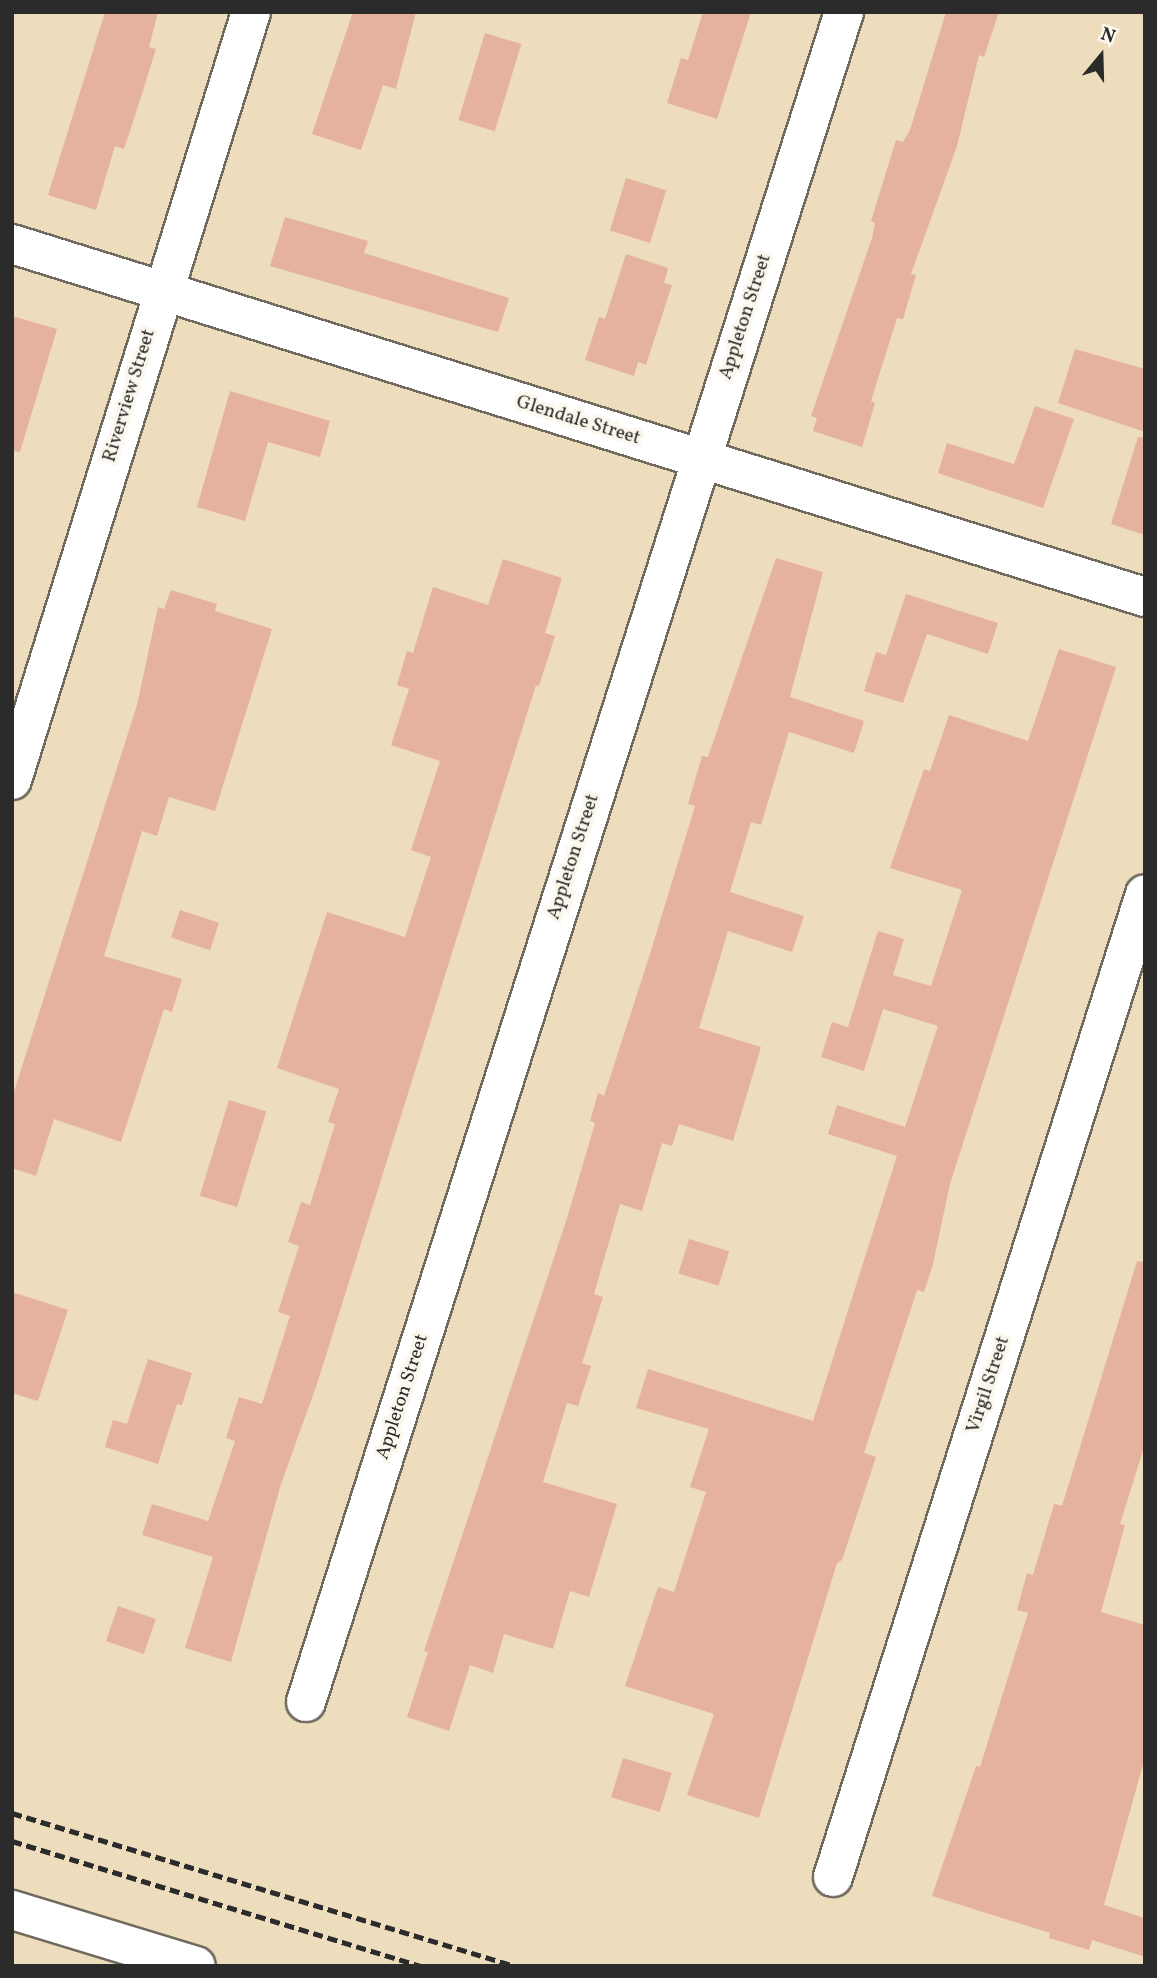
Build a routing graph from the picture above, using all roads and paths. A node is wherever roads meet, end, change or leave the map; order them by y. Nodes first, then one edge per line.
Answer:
1 (251, 12) edge
2 (844, 12) edge
3 (12, 244) edge
4 (162, 291) junction
5 (701, 459) junction
6 (1145, 597) edge
7 (12, 780) edge
8 (1145, 894) edge
9 (306, 1702) dead end
10 (833, 1877) dead end
11 (12, 1910) edge
12 (196, 1966) edge

1 - 4 street, Riverview Street
2 - 5 street, Appleton Street
3 - 4 street, Glendale Street
4 - 5 street, Glendale Street
4 - 7 street, Riverview Street
5 - 6 street, Glendale Street
5 - 9 street, Appleton Street
8 - 10 street, Virgil Street
11 - 12 street

